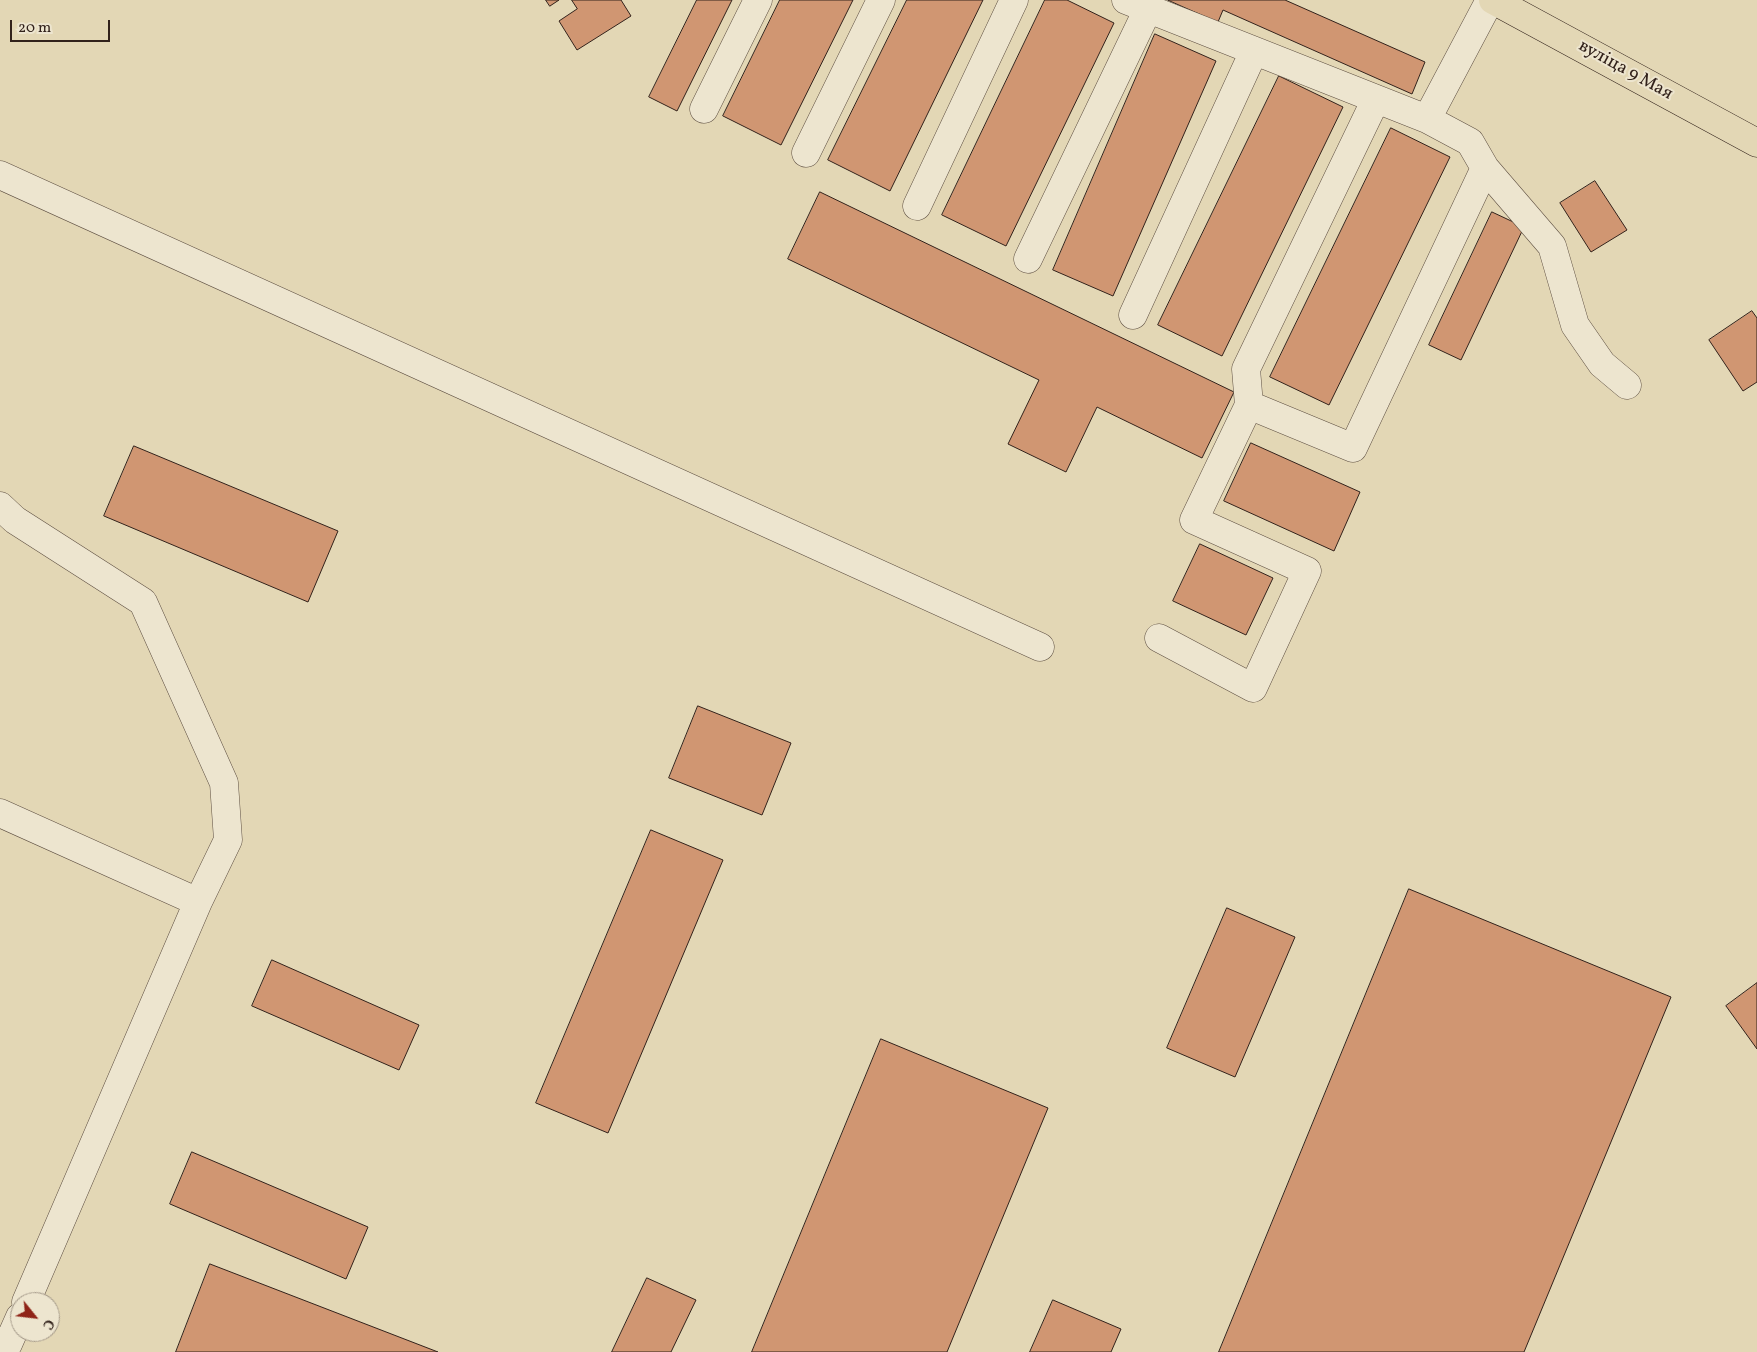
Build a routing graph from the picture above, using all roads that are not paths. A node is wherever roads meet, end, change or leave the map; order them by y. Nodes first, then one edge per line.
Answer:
1 (758, 0) edge
2 (881, 0) edge
3 (1014, 0) edge
4 (1491, 0) edge
5 (1137, 4) edge
6 (1254, 51) junction
7 (1376, 99) junction
8 (704, 109) dead end
9 (1427, 119) junction
10 (1757, 143) edge
11 (806, 153) dead end
12 (1485, 168) junction
13 (0, 175) edge
14 (917, 206) dead end
15 (1028, 258) dead end
16 (1132, 315) dead end
17 (1627, 385) dead end
18 (1249, 405) junction
19 (0, 506) edge
20 (1159, 638) dead end
21 (1040, 647) dead end
22 (0, 813) edge
23 (198, 902) junction
24 (30, 1292) edge

1 - 8 lane
2 - 11 lane
3 - 14 lane
4 - 9 lane
4 - 10 main road, вуліца 9 Мая
5 - 6 lane
5 - 15 lane
6 - 7 lane
6 - 16 lane
7 - 9 lane
7 - 18 lane
9 - 12 lane
12 - 17 lane
12 - 18 lane
13 - 21 lane
18 - 20 lane
19 - 23 lane
22 - 23 lane
23 - 24 lane

